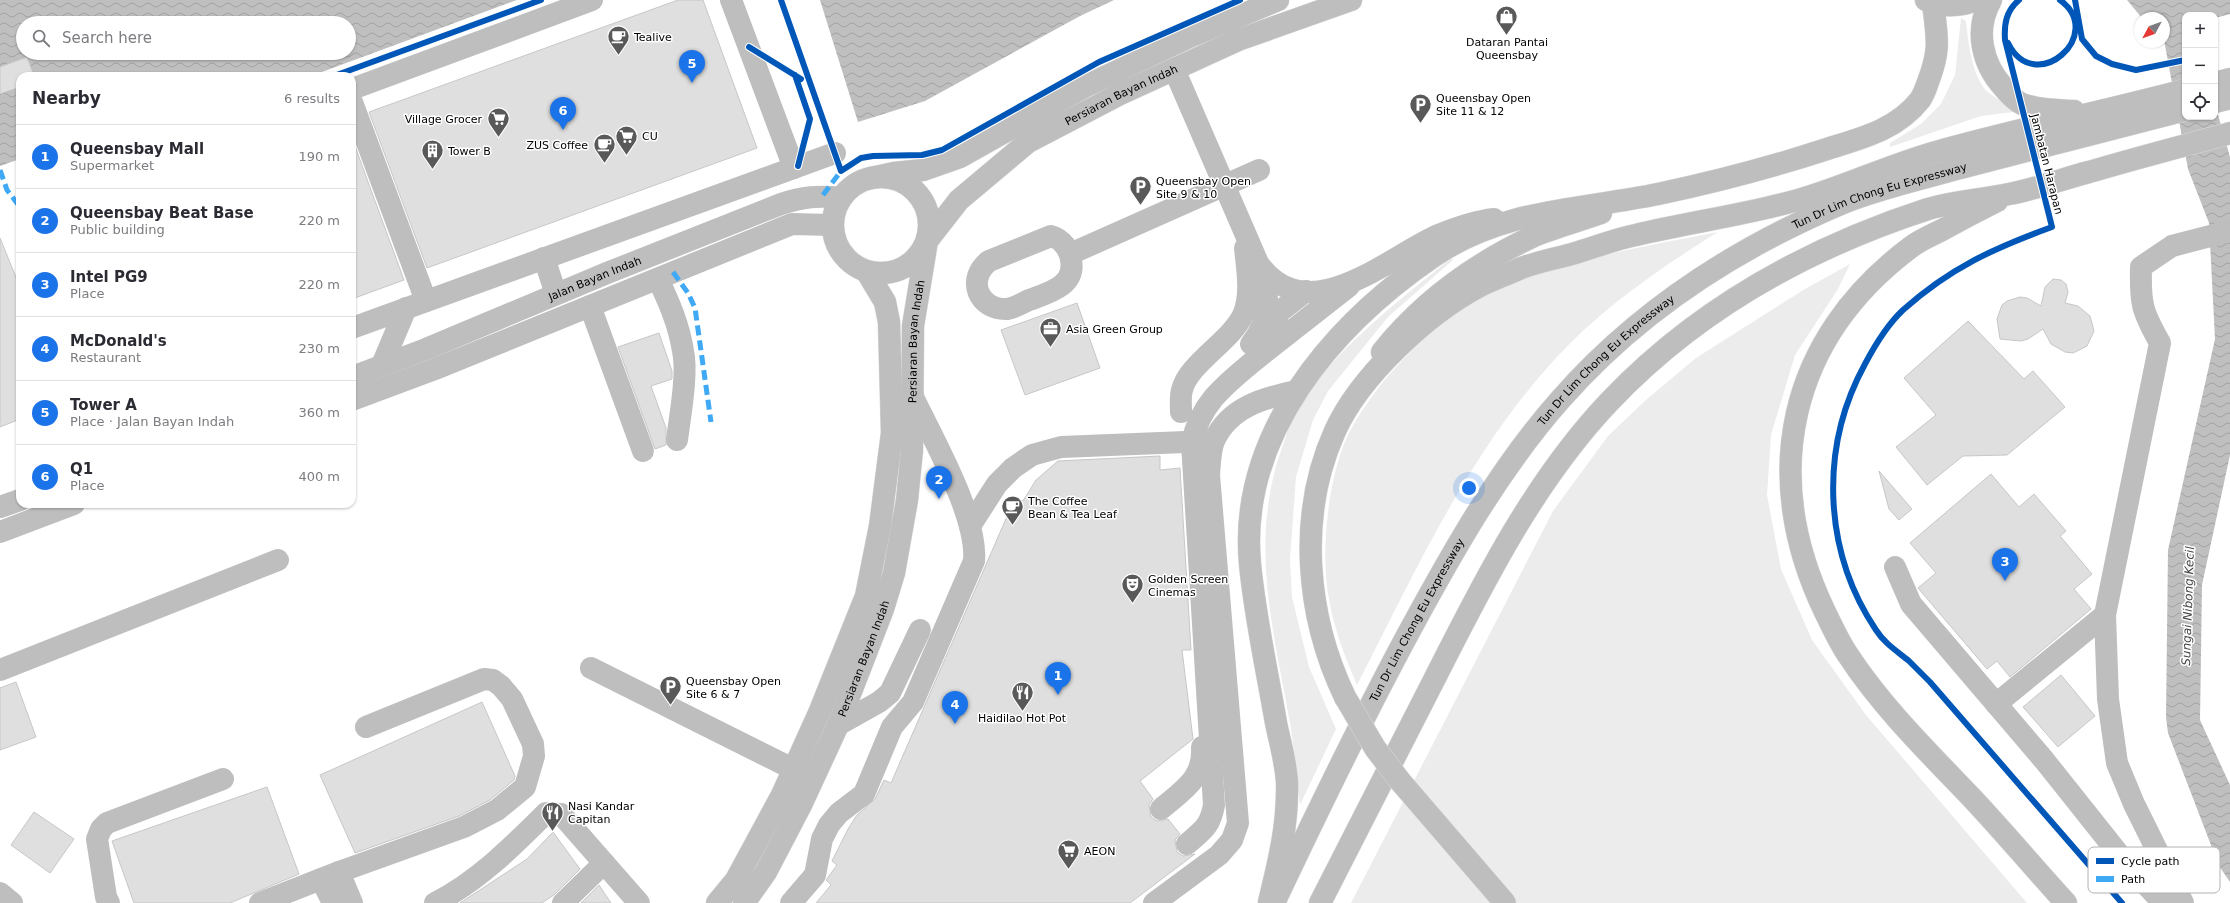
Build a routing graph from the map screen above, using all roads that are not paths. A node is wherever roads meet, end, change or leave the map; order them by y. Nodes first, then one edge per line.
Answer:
1 (592, 0) edge
2 (731, 0) edge
3 (1278, 0) edge
4 (1352, 0) edge
5 (1976, 0) edge
6 (1991, 0) edge
7 (1930, 2) edge
8 (1174, 68) junction
9 (2230, 79) edge
10 (2218, 81) edge
11 (356, 88) edge
12 (2182, 92) edge
13 (2230, 98) edge
14 (2218, 101) edge
15 (356, 110) edge
16 (2149, 110) junction
17 (2182, 110) edge
18 (2104, 111) junction
19 (2230, 133) edge
20 (835, 153) dead end
21 (794, 168) junction
22 (1259, 170) dead end
23 (871, 178) junction
24 (1224, 185) junction
25 (1657, 194) junction
26 (2009, 194) junction
27 (841, 198) junction
28 (1523, 218) junction
29 (832, 225) junction
30 (1244, 231) junction
31 (2230, 231) edge
32 (927, 241) junction
33 (1070, 254) dead end
34 (544, 258) junction
35 (1258, 263) junction
36 (867, 272) junction
37 (658, 279) junction
38 (1354, 282) junction
39 (1330, 288) junction
40 (1306, 291) junction
41 (556, 294) junction
42 (416, 305) junction
43 (590, 306) junction
44 (356, 327) edge
45 (1261, 344) junction
46 (382, 365) junction
47 (356, 375) edge
48 (1296, 391) junction
49 (913, 396) junction
50 (356, 399) edge
51 (1181, 412) dead end
52 (1342, 417) junction
53 (677, 440) dead end
54 (1214, 441) junction
55 (643, 451) dead end
56 (16, 501) edge
57 (0, 507) edge
58 (63, 508) edge
59 (970, 526) junction
60 (0, 532) edge
61 (278, 560) dead end
62 (1895, 567) dead end
63 (2105, 615) junction
64 (920, 630) dead end
65 (591, 668) dead end
66 (0, 670) edge
67 (1996, 704) junction
68 (841, 716) junction
69 (366, 727) dead end
70 (793, 769) junction
71 (223, 779) dead end
72 (1161, 809) dead end
73 (1187, 844) dead end
74 (2113, 847) edge
75 (2154, 847) edge
76 (604, 863) junction
77 (330, 876) junction
78 (0, 893) edge
79 (2154, 893) edge
80 (2178, 893) edge
81 (12, 903) edge
82 (109, 903) edge
83 (260, 903) edge
84 (333, 903) edge
85 (352, 903) edge
86 (435, 903) edge
87 (563, 903) edge
88 (639, 903) edge
89 (717, 903) edge
90 (744, 903) edge
91 (791, 903) edge
92 (1154, 903) edge
93 (1268, 903) edge
94 (1274, 903) edge
95 (1320, 903) edge
96 (1505, 903) edge
97 (2066, 903) edge
98 (2163, 903) edge
99 (2183, 903) edge

1 - 11 main road
2 - 21 main road
3 - 23 main road, Persiaran Bayan Indah
4 - 8 main road, Persiaran Bayan Indah
5 - 7 main road
6 - 18 main road
7 - 25 main road
8 - 24 main road
8 - 32 main road, Persiaran Bayan Indah
9 - 10 main road
12 - 16 main road
13 - 14 main road
15 - 42 main road
16 - 17 main road, Tun Dr Lim Chong Eu Expressway
16 - 18 main road
16 - 94 main road, Tun Dr Lim Chong Eu Expressway
18 - 52 main road
19 - 26 main road
20 - 21 main road
21 - 34 main road
22 - 24 main road
23 - 27 main road
23 - 32 main road
24 - 30 main road
24 - 33 main road
25 - 28 main road
25 - 52 main road
26 - 95 main road
26 - 97 main road
27 - 29 main road
27 - 41 main road, Jalan Bayan Indah
28 - 38 main road
28 - 48 main road
29 - 36 main road
29 - 37 main road
30 - 35 main road
30 - 51 main road
31 - 63 main road
32 - 36 main road
32 - 49 main road, Persiaran Bayan Indah
34 - 41 main road
34 - 42 main road
35 - 40 main road
35 - 45 main road
36 - 70 main road, Persiaran Bayan Indah
37 - 43 main road
37 - 53 main road
38 - 39 main road
38 - 45 main road
39 - 40 main road
39 - 45 main road
40 - 45 main road
41 - 46 main road, Jalan Bayan Indah
42 - 44 main road
42 - 46 main road
43 - 50 main road
43 - 55 main road
45 - 72 main road, bridge
45 - 73 main road, bridge
46 - 47 main road, Jalan Bayan Indah
48 - 54 main road
48 - 93 main road
49 - 59 main road
49 - 68 main road, Persiaran Bayan Indah
52 - 96 main road, bridge
54 - 59 main road
54 - 92 main road
56 - 57 main road
58 - 60 main road
59 - 91 main road
61 - 66 main road
62 - 67 main road
63 - 67 main road
63 - 75 main road
64 - 68 main road
65 - 70 main road
67 - 74 main road
68 - 90 main road, Persiaran Bayan Indah
69 - 77 main road
70 - 89 main road, Persiaran Bayan Indah
71 - 82 main road
76 - 86 main road
76 - 87 main road
76 - 88 main road
77 - 83 main road
77 - 84 main road
77 - 85 main road
78 - 81 main road
79 - 98 main road
80 - 99 main road

